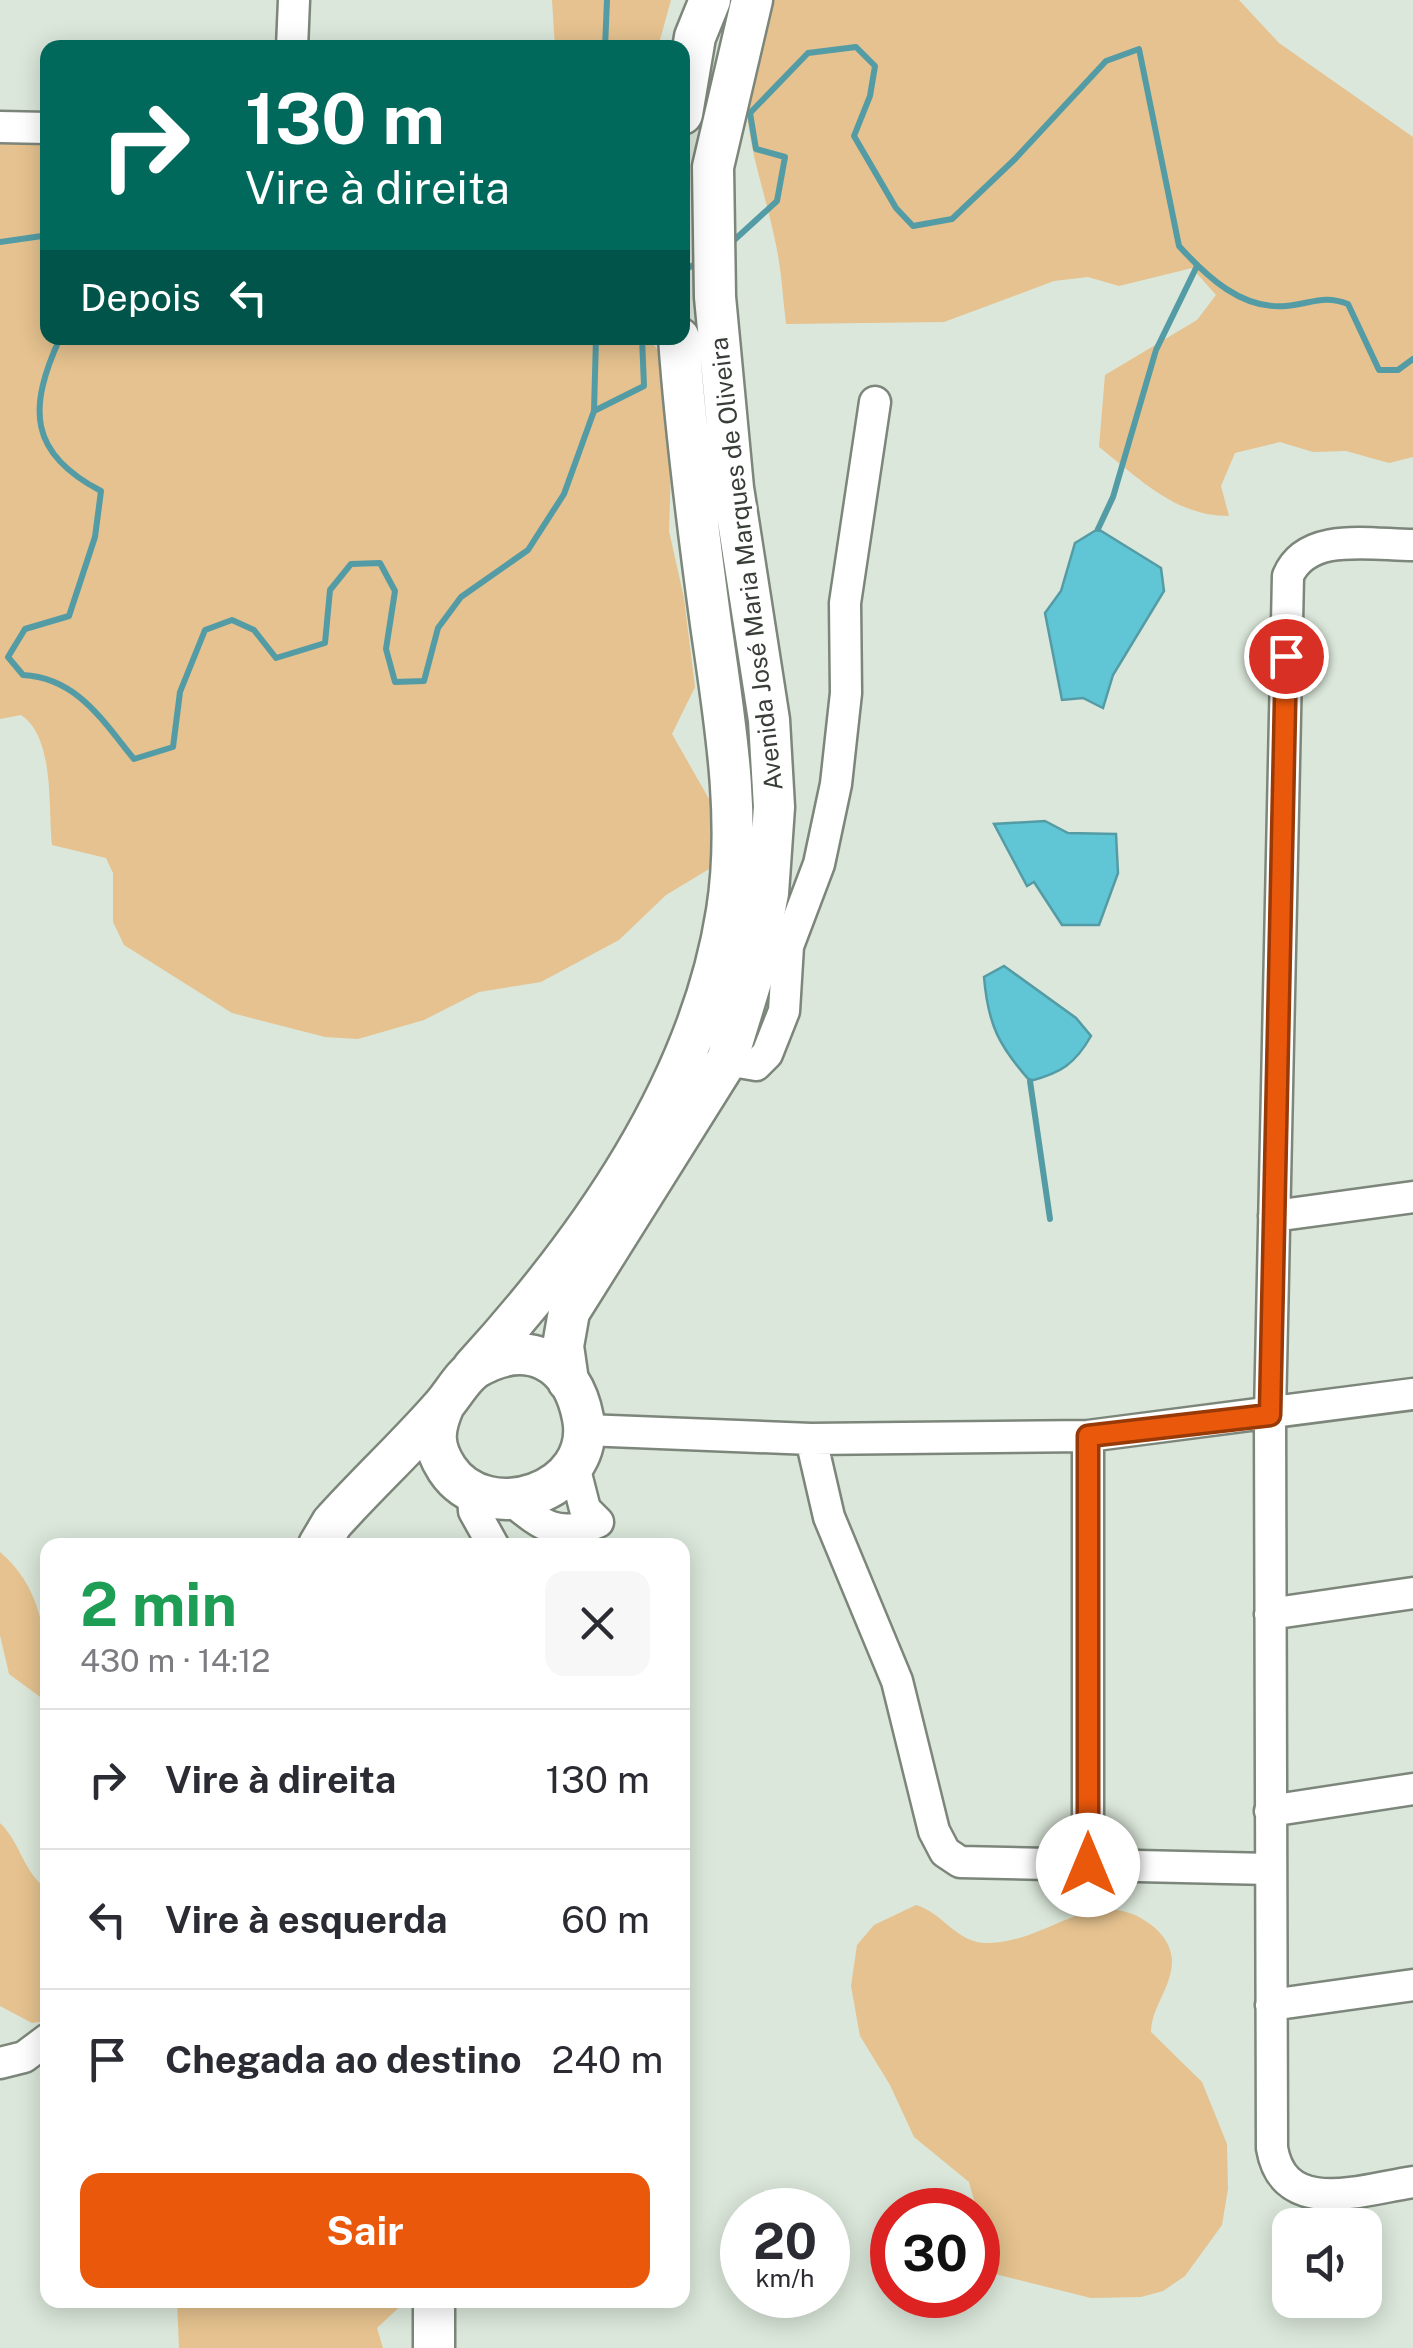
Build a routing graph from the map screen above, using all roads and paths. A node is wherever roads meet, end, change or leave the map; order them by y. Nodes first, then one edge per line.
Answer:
1 (294, 0) edge
2 (710, 0) edge
3 (752, 0) edge
4 (292, 40) edge
5 (690, 67) edge
6 (0, 126) edge
7 (40, 128) edge
8 (680, 345) edge
9 (875, 402) dead end
10 (1413, 545) edge
11 (727, 1060) junction
12 (1413, 1196) edge
13 (1274, 1216) junction
14 (473, 1368) junction
15 (568, 1380) junction
16 (1413, 1394) edge
17 (444, 1406) junction
18 (1270, 1415) junction
19 (1088, 1436) junction
20 (811, 1438) junction
21 (579, 1446) junction
22 (466, 1490) junction
23 (360, 1492) junction
24 (512, 1501) junction
25 (548, 1526) junction
26 (324, 1538) edge
27 (490, 1538) edge
28 (525, 1538) edge
29 (1413, 1593) edge
30 (1270, 1614) junction
31 (1413, 1788) edge
32 (1270, 1811) junction
33 (1088, 1865) junction
34 (1270, 1868) junction
35 (1413, 1985) edge
36 (1271, 2005) junction
37 (40, 2045) edge
38 (0, 2063) edge
39 (1413, 2182) edge
40 (434, 2308) edge
41 (434, 2348) edge

1 - 4 street
2 - 5 main road
3 - 11 main road, Avenida José Maria Marques de Oliveira
6 - 7 street
8 - 14 main road, Avenida José Maria Marques de Oliveira
9 - 11 street
10 - 13 street
11 - 15 main road, Avenida José Maria Marques de Oliveira
12 - 13 street
13 - 18 street
14 - 15 main road
14 - 17 main road
15 - 21 main road
16 - 18 street
17 - 22 main road
17 - 23 main road
18 - 19 street
18 - 30 street
19 - 20 street
19 - 33 street
20 - 21 street
20 - 33 street
21 - 24 main road
21 - 25 street
22 - 23 main road
22 - 24 main road
22 - 27 street
23 - 26 main road
24 - 25 street
25 - 28 street
29 - 30 street
30 - 32 street
31 - 32 street
32 - 34 street
33 - 34 street
34 - 36 street
35 - 36 street
36 - 39 street
37 - 38 street
40 - 41 main road

